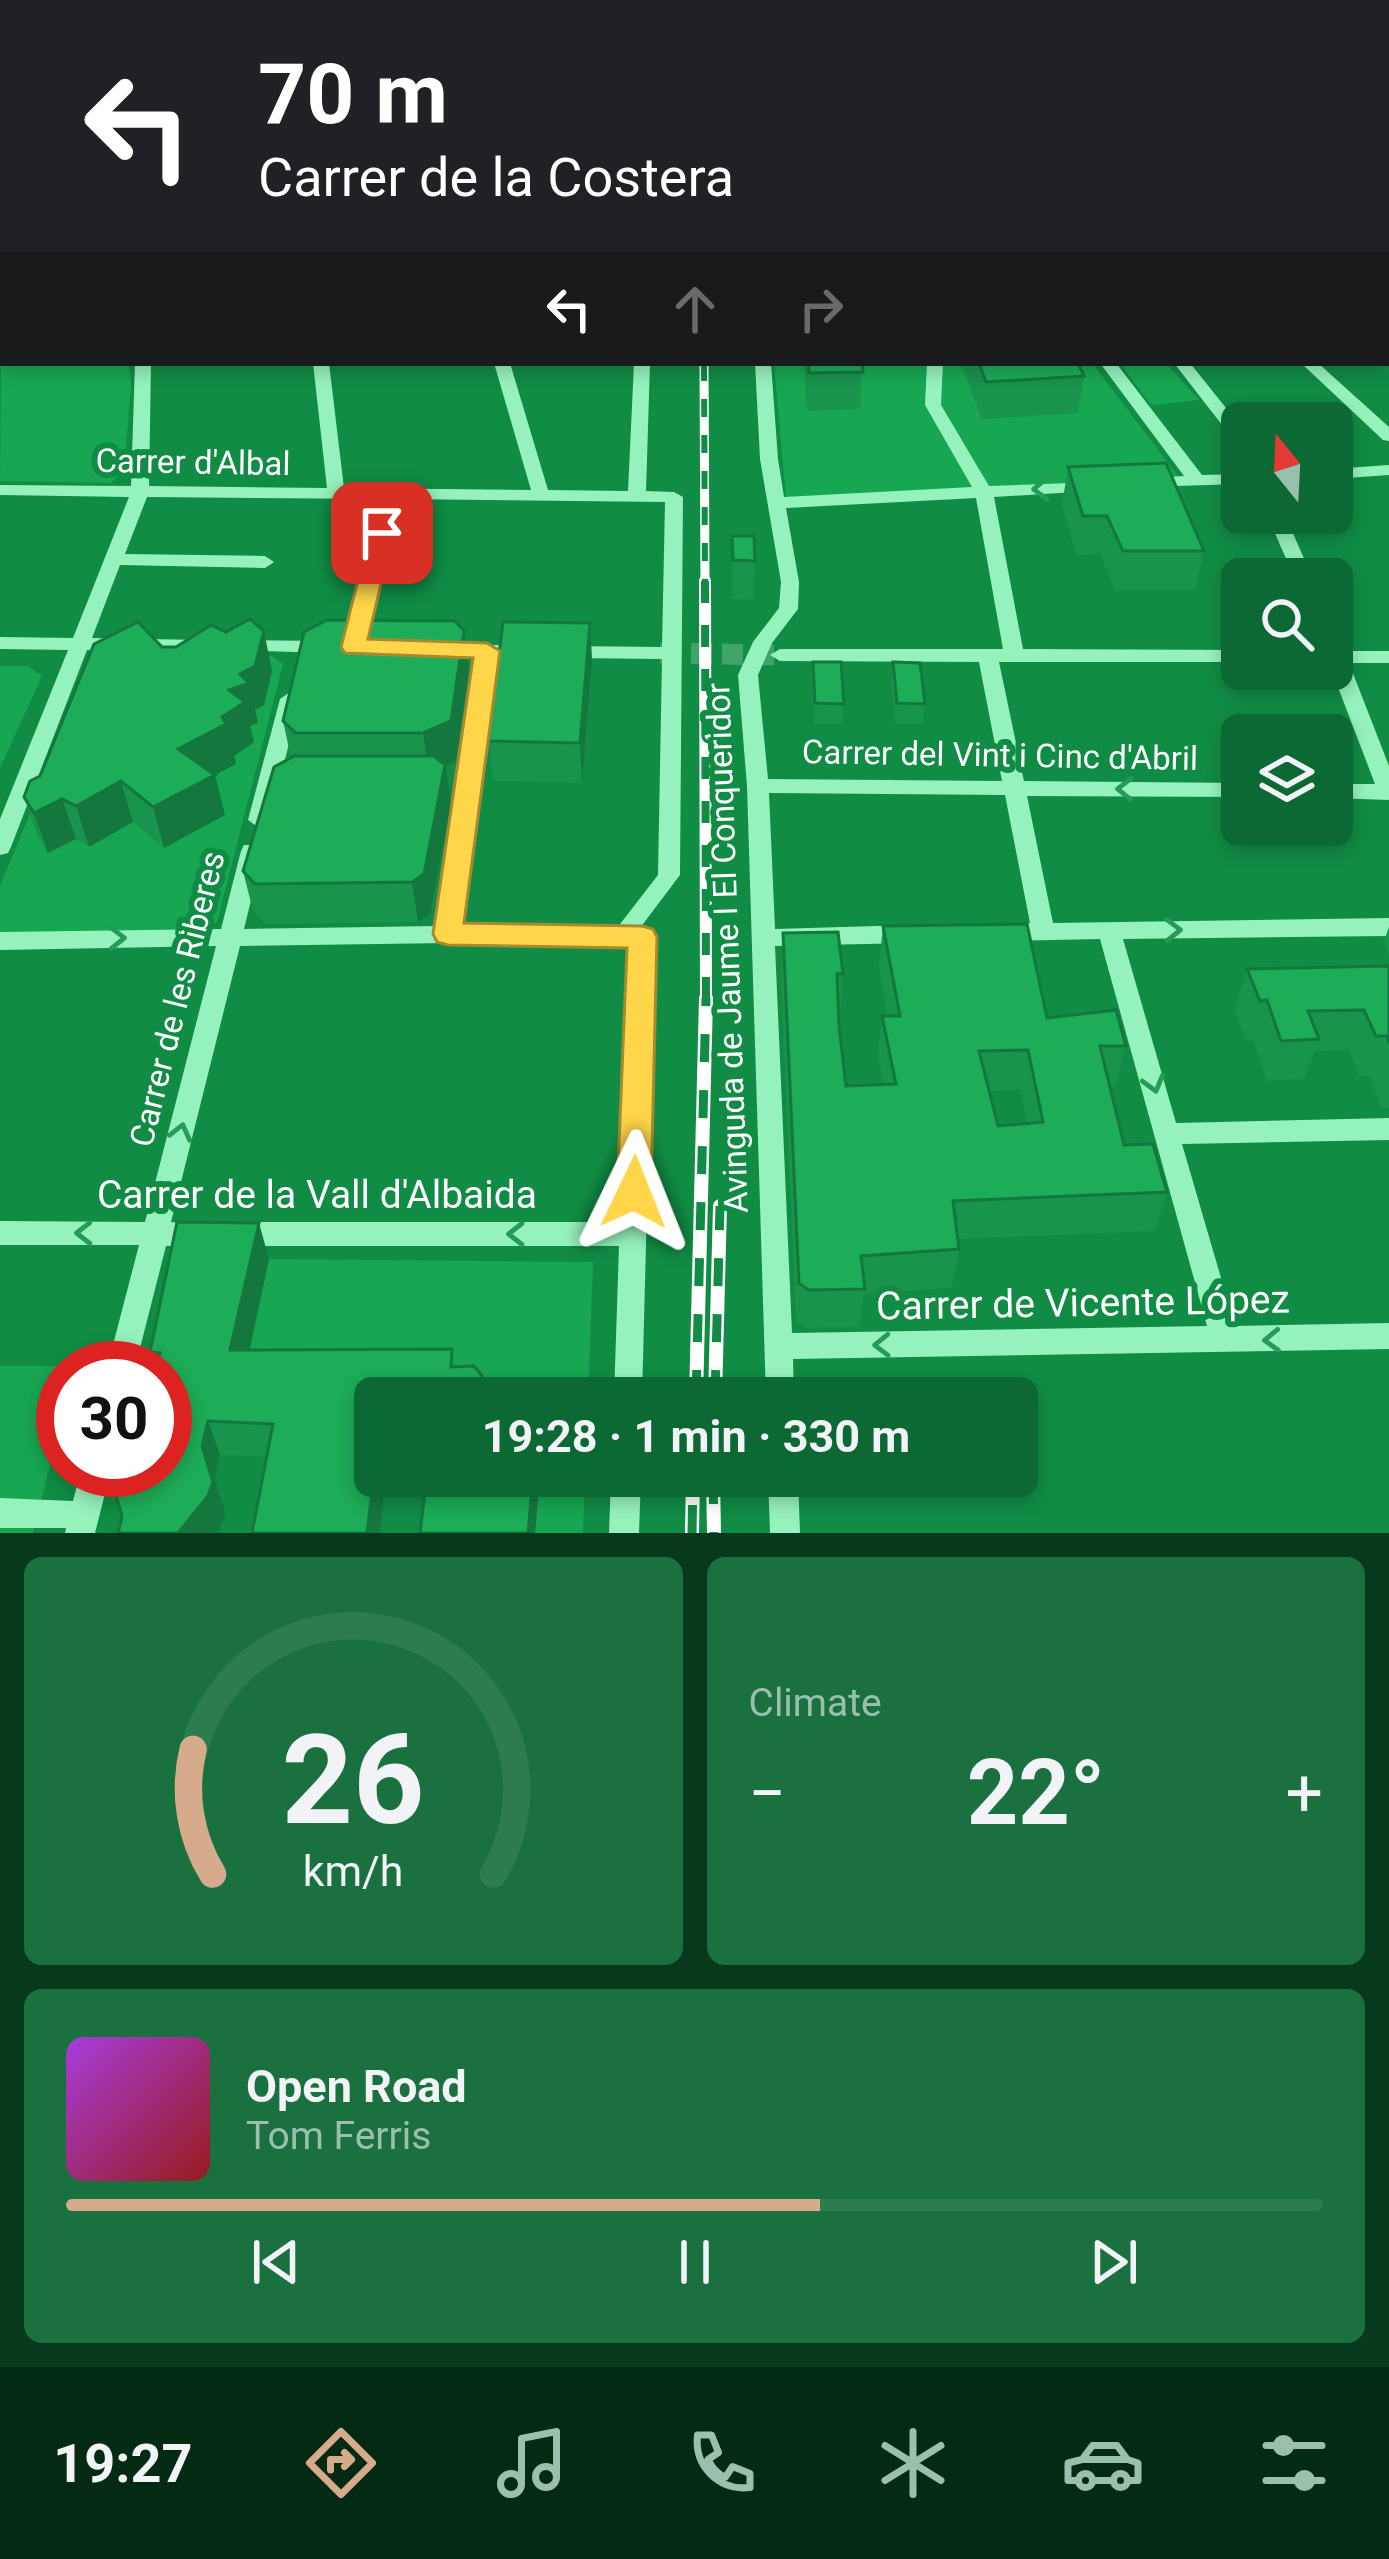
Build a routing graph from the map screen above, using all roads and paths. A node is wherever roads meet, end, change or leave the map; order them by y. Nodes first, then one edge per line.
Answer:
1 (143, 366) edge
2 (321, 366) edge
3 (503, 366) edge
4 (643, 366) edge
5 (763, 366) edge
6 (935, 366) edge
7 (1110, 366) edge
8 (1184, 366) edge
9 (1312, 366) edge
10 (1221, 412) edge
11 (1389, 436) edge
12 (1389, 470) edge
13 (1353, 473) edge
14 (1221, 480) edge
15 (1197, 481) junction
16 (1135, 484) edge
17 (1114, 485) edge
18 (0, 490) edge
19 (140, 491) junction
20 (984, 492) junction
21 (336, 494) junction
22 (391, 495) junction
23 (542, 496) junction
24 (637, 497) junction
25 (674, 497) joint
26 (777, 503) junction
27 (111, 559) junction
28 (266, 562) dead end
29 (0, 643) edge
30 (81, 644) junction
31 (303, 647) junction
32 (354, 647) junction
33 (377, 648) edge
34 (666, 648) junction
35 (487, 651) junction
36 (1353, 654) edge
37 (780, 655) tunnel mouth
38 (988, 656) junction
39 (1014, 656) junction
40 (1221, 656) edge
41 (1389, 657) edge
42 (1348, 690) edge
43 (758, 786) junction
44 (1015, 788) junction
45 (1221, 790) edge
46 (1353, 791) edge
47 (1389, 792) edge
48 (2, 838) edge
49 (1389, 927) edge
50 (1109, 931) junction
51 (1043, 932) junction
52 (973, 933) edge
53 (448, 934) junction
54 (926, 934) edge
55 (230, 936) junction
56 (633, 937) junction
57 (762, 938) junction
58 (0, 940) edge
59 (1389, 1130) edge
60 (1169, 1134) junction
61 (0, 1233) edge
62 (155, 1234) junction
63 (633, 1234) junction
64 (1389, 1336) edge
65 (129, 1341) edge
66 (1225, 1341) junction
67 (778, 1346) junction
68 (629, 1377) edge
69 (779, 1377) edge
70 (625, 1497) edge
71 (784, 1497) edge
72 (0, 1513) edge
73 (73, 1523) edge
74 (624, 1533) edge
75 (785, 1533) edge

1 - 19 street
2 - 21 street
3 - 23 street
4 - 24 street
5 - 26 street, Avinguda de Jaume I El Conqueridor
6 - 20 street
7 - 15 street
8 - 10 street
9 - 11 street
12 - 13 street
14 - 15 street
15 - 16 street
17 -> 20 street
18 - 19 street, Carrer d'Albal
19 - 21 street, Carrer d'Albal
19 - 27 street
20 - 26 street
20 - 39 street
21 - 22 street, Carrer d'Albal
22 - 23 street, Carrer d'Albal
22 - 32 street
23 - 24 street, Carrer d'Albal
24 - 25 street, Carrer d'Albal
25 - 34 street, Avinguda de Jaume I El Conqueridor
26 - 43 street, Avinguda de Jaume I El Conqueridor
27 - 28 street
27 - 30 street
29 - 30 street
30 - 31 street
30 - 48 street
31 - 32 street
31 - 55 street, Carrer de les Riberes
32 - 33 street
34 - 35 street
34 - 35 street
34 - 56 street, Avinguda de Jaume I El Conqueridor
35 - 53 street
36 - 41 street
37 - 38 street
38 - 39 street
38 - 44 street
39 - 40 street
42 - 47 street
43 - 44 street, Carrer del Vint i Cinc d'Abril
43 - 57 street, Avinguda de Jaume I El Conqueridor
45 -> 44 street, Carrer del Vint i Cinc d'Abril
44 - 51 street
46 - 47 street
50 -> 49 street
50 - 51 street
50 -> 60 street
51 - 52 street
53 - 55 street
53 - 56 street
54 - 57 street
58 -> 55 street
62 -> 55 street, Carrer de les Riberes
56 - 63 street
57 - 67 street, Avinguda de Jaume I El Conqueridor
59 - 60 street
60 - 66 street
62 -> 61 street, Carrer de la Vall d'Albaida
63 -> 62 street, Carrer de la Vall d'Albaida
62 - 65 street, Carrer de les Riberes
63 - 68 street
64 -> 66 street, Carrer de Vicente López
66 -> 67 street, Carrer de Vicente López
67 - 69 street, Avinguda de Jaume I El Conqueridor
70 - 74 street
71 - 75 street
72 - 73 street

